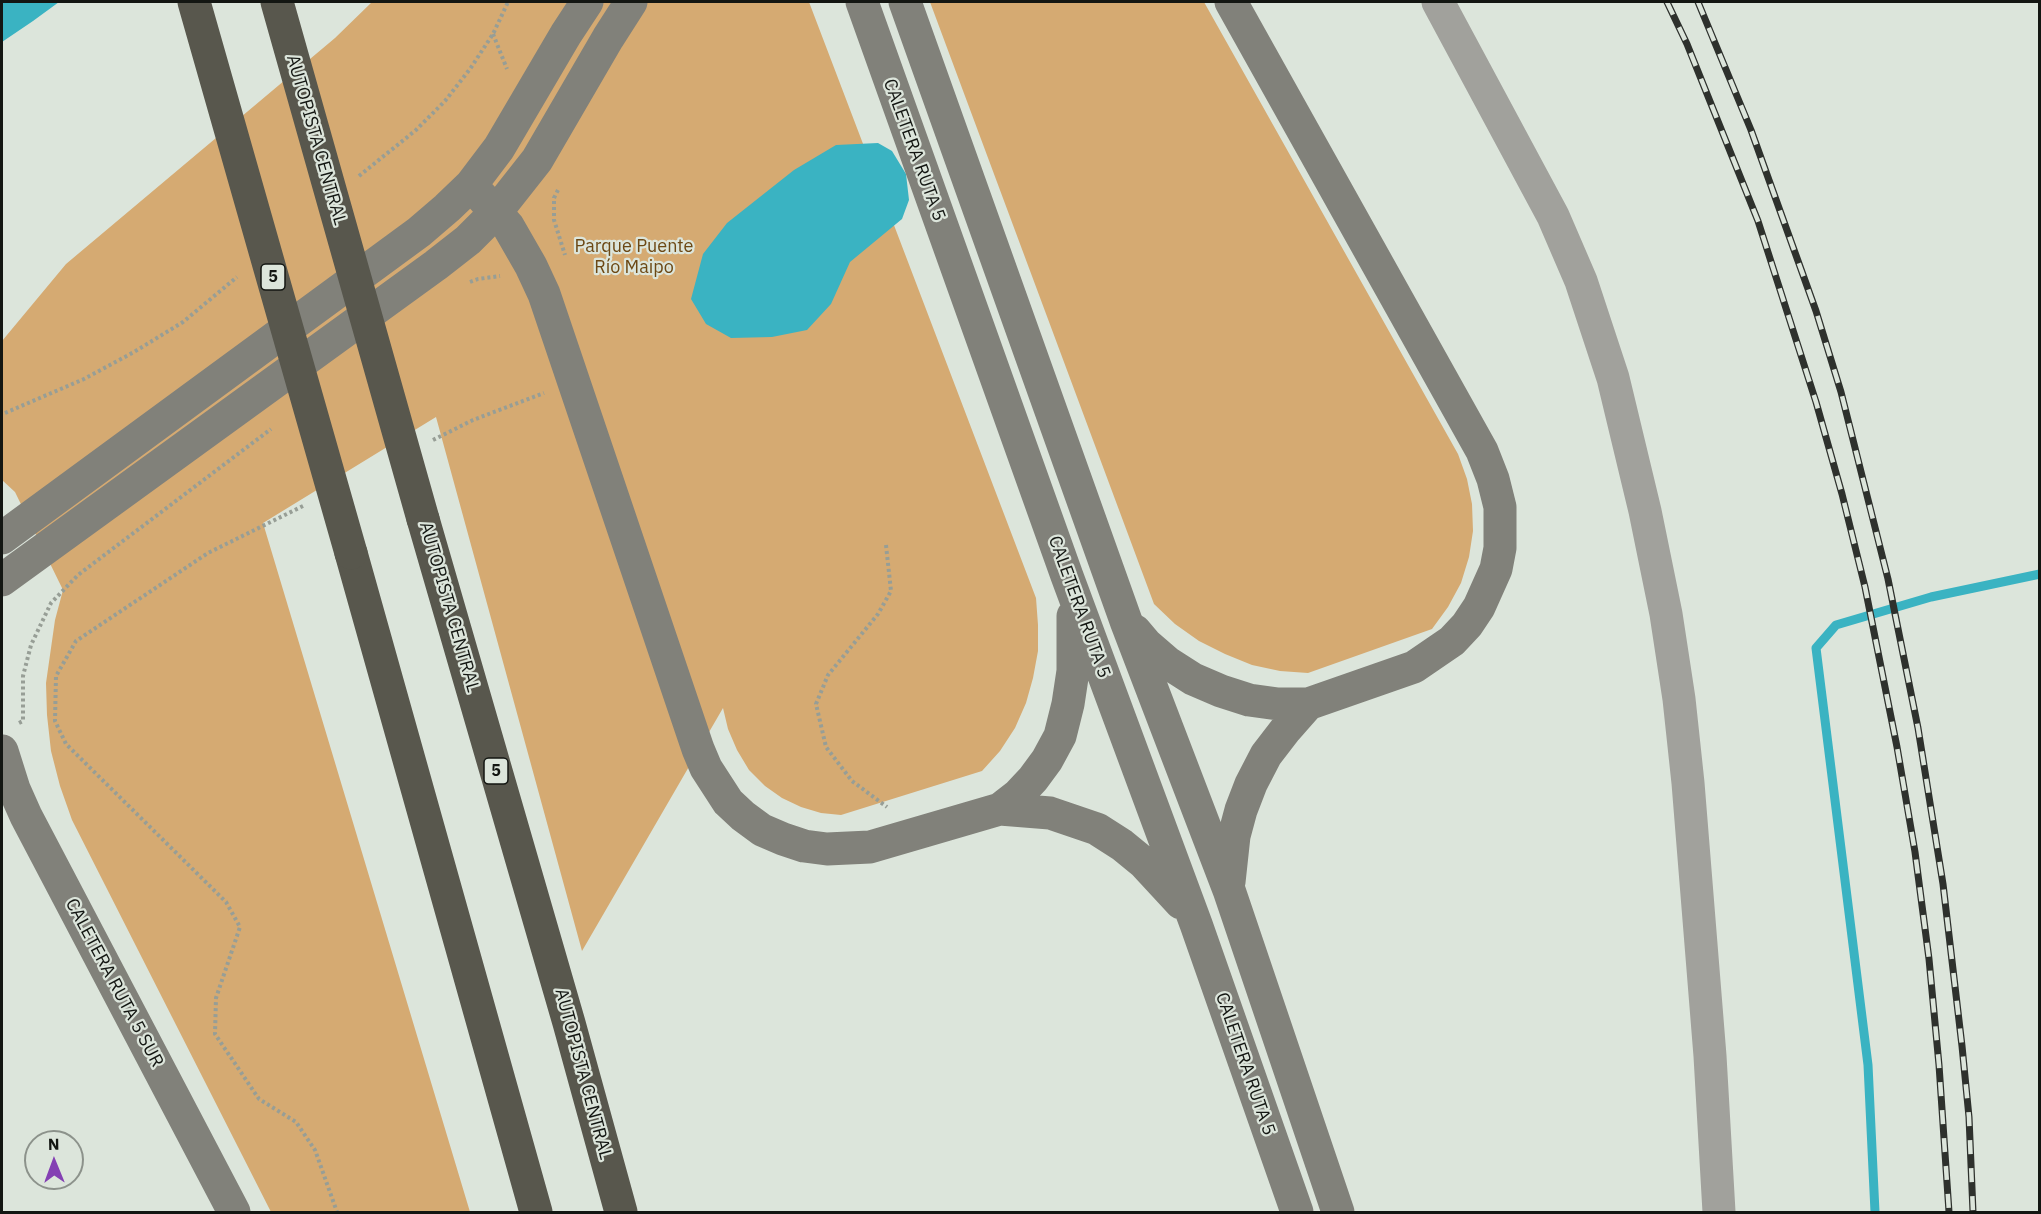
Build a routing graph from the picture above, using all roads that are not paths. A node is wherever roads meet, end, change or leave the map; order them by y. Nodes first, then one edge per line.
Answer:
1 (194, 2) edge
2 (277, 2) edge
3 (587, 2) edge
4 (631, 2) edge
5 (862, 2) edge
6 (905, 2) edge
7 (1231, 2) edge
8 (1438, 2) edge
9 (471, 185) junction
10 (496, 212) junction
11 (3, 542) edge
12 (1067, 576) junction
13 (2, 580) edge
14 (1126, 621) junction
15 (1308, 704) junction
16 (2, 751) edge
17 (1000, 809) junction
18 (1229, 890) junction
19 (1196, 924) junction
20 (234, 1212) edge
21 (536, 1212) edge
22 (621, 1212) edge
23 (1297, 1212) edge
24 (1338, 1212) edge
25 (1719, 1212) edge

1 - 21 highway, 5, bridge
2 - 22 highway, AUTOPISTA CENTRAL / 5, bridge
3 - 9 main road
4 - 10 main road
5 - 12 main road, CALETERA RUTA 5
6 - 14 main road
7 - 15 main road
8 - 25 street
9 - 10 main road
9 - 11 main road
10 - 13 main road
10 - 17 main road
12 - 17 main road
12 - 19 main road, CALETERA RUTA 5
14 - 15 main road
14 - 18 main road
15 - 18 main road
16 - 20 main road, CALETERA RUTA 5 SUR
17 - 19 main road
18 - 24 main road
19 - 23 main road, CALETERA RUTA 5

